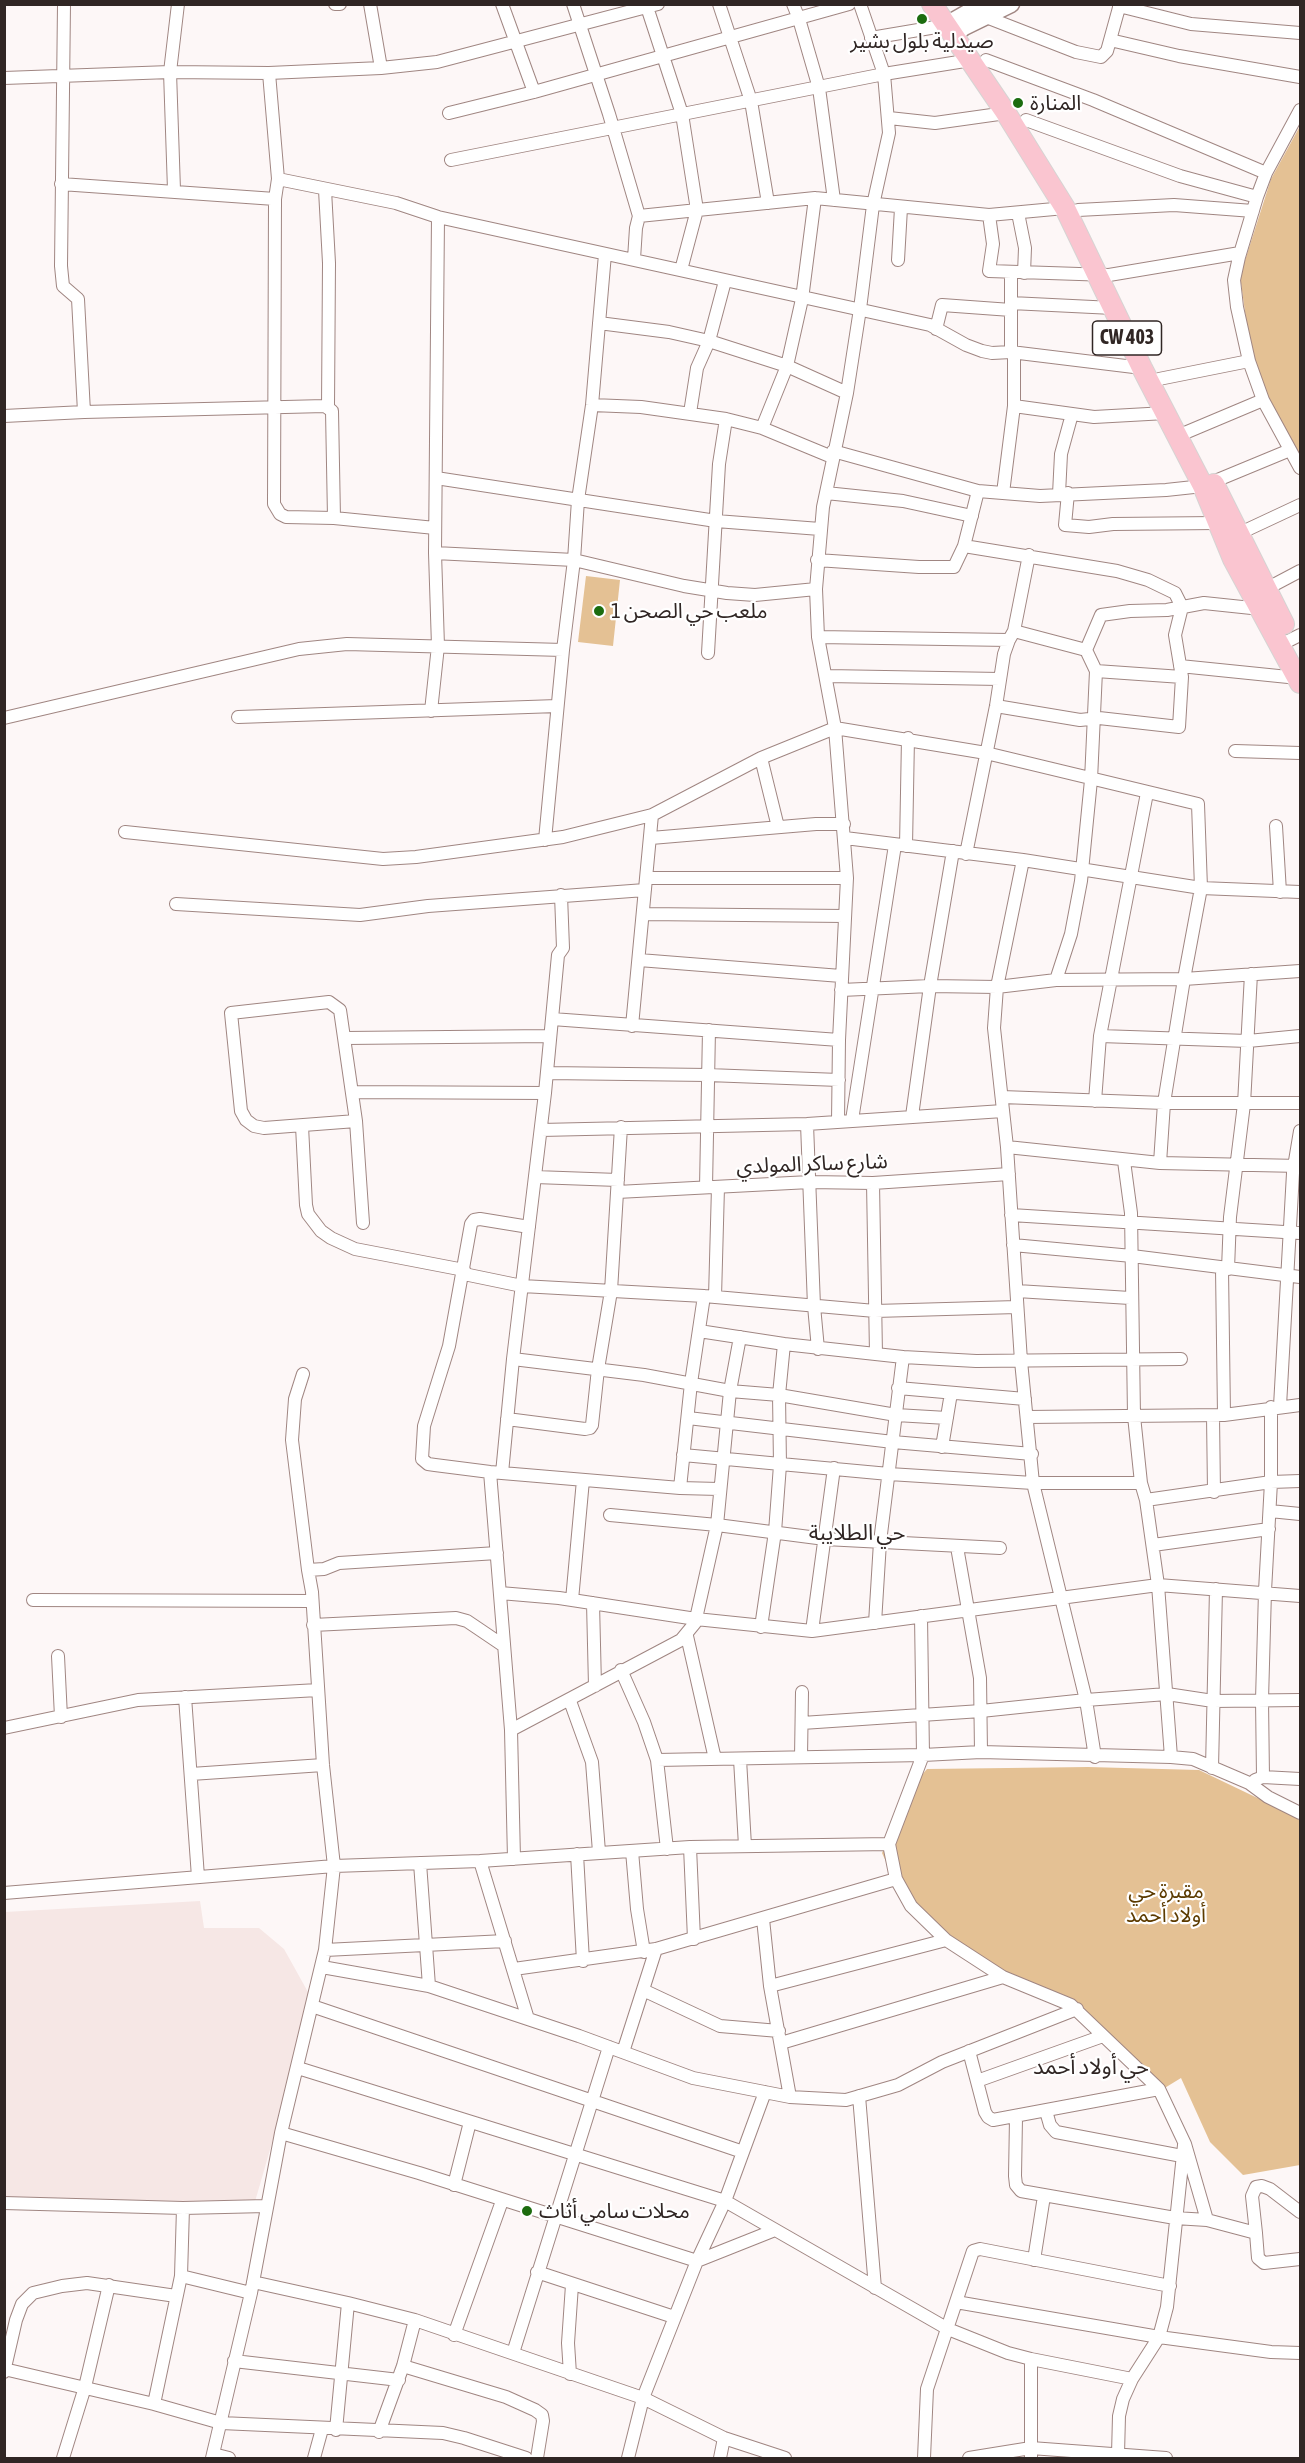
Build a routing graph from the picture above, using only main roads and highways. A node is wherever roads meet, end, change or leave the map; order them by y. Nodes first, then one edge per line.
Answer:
1 (932, 4) edge
2 (954, 22) edge
3 (979, 60) junction
4 (1071, 209) junction
5 (1103, 275) junction
6 (1208, 484) junction
7 (1291, 640) edge
8 (1300, 674) edge

1 - 2 main road, CW 403
2 - 3 main road, CW 403
3 - 4 main road, CW 403
3 - 4 main road, CW 403
4 - 5 main road, CW 403
5 - 6 main road, CW 403
5 - 6 main road, CW 403
6 - 7 main road, CW 403
6 - 7 main road, CW 403
7 - 8 main road, CW 403

